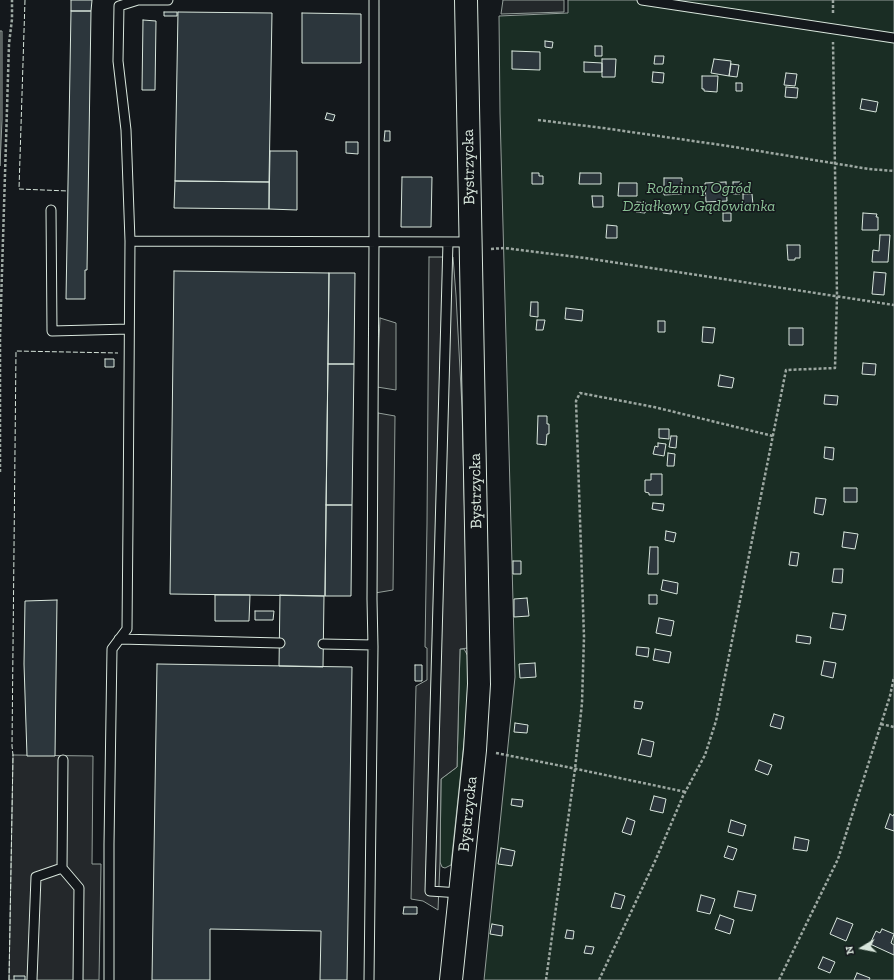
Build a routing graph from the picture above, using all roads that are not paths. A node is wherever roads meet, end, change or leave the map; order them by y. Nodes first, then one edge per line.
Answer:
1 (168, 0) edge
2 (374, 0) edge
3 (466, 0) edge
4 (642, 0) edge
5 (894, 38) edge
6 (51, 210) dead end
7 (130, 241) junction
8 (448, 242) junction
9 (374, 243) junction
10 (479, 245) junction
11 (129, 329) junction
12 (119, 639) junction
13 (280, 643) dead end
14 (323, 644) dead end
15 (373, 645) junction
16 (63, 760) dead end
17 (62, 868) junction
18 (460, 893) junction
19 (32, 980) edge
20 (78, 980) edge
21 (108, 980) edge
22 (369, 980) edge
23 (451, 980) edge

1 - 7 lane
2 - 9 lane
3 - 10 street, Bystrzycka
4 - 5 lane
6 - 11 lane
7 - 9 lane
7 - 11 lane
8 - 9 lane
8 - 10 lane
8 - 18 lane
9 - 15 lane
10 - 18 street, Bystrzycka
11 - 12 lane
12 - 13 lane
12 - 21 lane
14 - 15 lane
15 - 22 lane
16 - 17 lane
17 - 19 lane
17 - 20 lane
18 - 23 street, Bystrzycka

